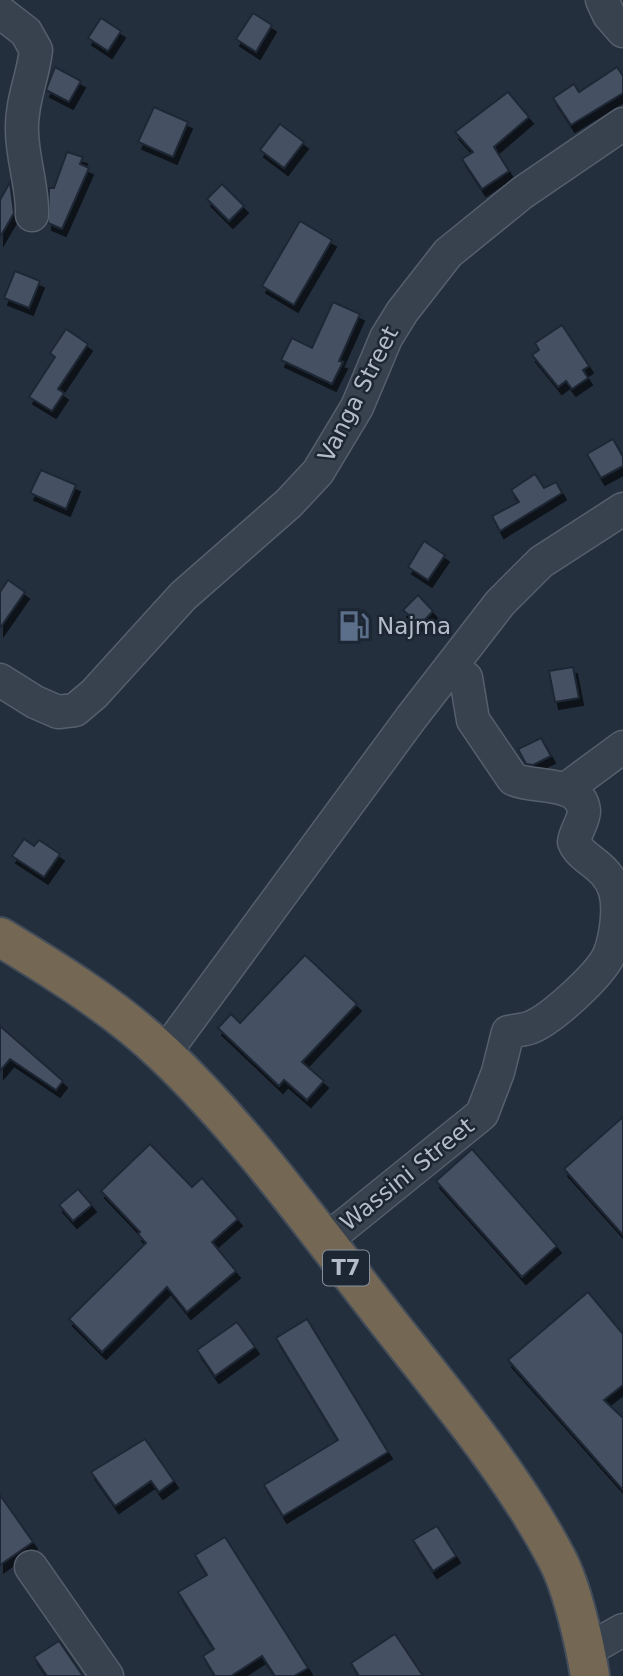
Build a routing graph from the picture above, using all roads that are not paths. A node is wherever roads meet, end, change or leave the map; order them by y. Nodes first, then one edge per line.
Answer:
1 (602, 0) edge
2 (0, 12) edge
3 (623, 31) edge
4 (623, 124) edge
5 (32, 215) dead end
6 (623, 509) edge
7 (452, 667) junction
8 (0, 680) edge
9 (623, 747) edge
10 (566, 789) junction
11 (0, 937) edge
12 (164, 1054) junction
13 (325, 1241) junction
14 (31, 1567) dead end
15 (623, 1630) edge
16 (588, 1663) edge
17 (107, 1676) edge

1 - 3 street
2 - 5 street
4 - 8 street, Vanga Street
6 - 7 street
7 - 10 street
7 - 12 street
9 - 10 street
10 - 13 street, Wassini Street
11 - 12 highway, T7
12 - 13 highway, T7
13 - 16 highway, T7
14 - 17 street
15 - 16 street

